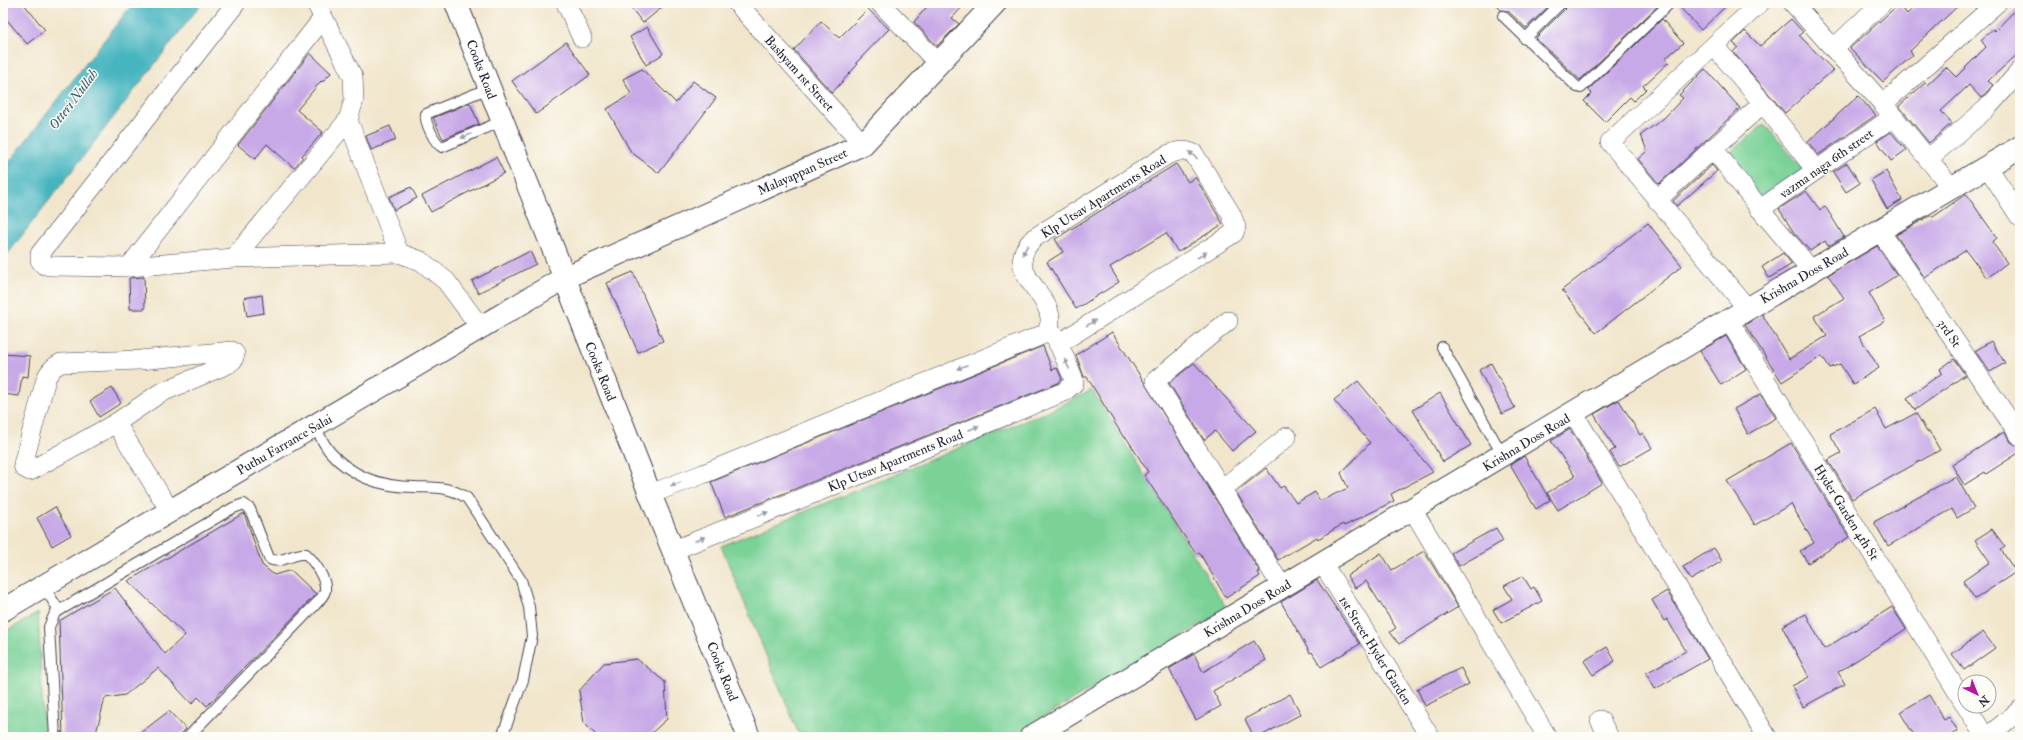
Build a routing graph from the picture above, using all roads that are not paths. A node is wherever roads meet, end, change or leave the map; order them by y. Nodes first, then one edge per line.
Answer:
1 (236, 3) edge
2 (456, 3) edge
3 (566, 3) edge
4 (737, 3) edge
5 (880, 3) edge
6 (995, 3) edge
7 (1561, 3) edge
8 (1670, 3) edge
9 (1760, 3) edge
10 (1793, 3) edge
11 (1882, 3) edge
12 (1997, 3) edge
13 (320, 10) edge
14 (1503, 16) dead end
15 (582, 38) dead end
16 (1526, 39) junction
17 (1714, 46) junction
18 (1834, 48) junction
19 (939, 64) junction
20 (2020, 71) edge
21 (489, 88) junction
22 (1763, 103) junction
23 (1888, 110) junction
24 (348, 120) junction
25 (502, 121) junction
26 (863, 144) junction
27 (2020, 147) edge
28 (1713, 148) junction
29 (1928, 159) junction
30 (1987, 166) junction
31 (1815, 169) junction
32 (1951, 187) junction
33 (1657, 200) junction
34 (1760, 210) junction
35 (2020, 217) edge
36 (1880, 231) junction
37 (399, 253) junction
38 (234, 258) junction
39 (129, 267) junction
40 (1812, 271) junction
41 (564, 278) junction
42 (1747, 308) junction
43 (1728, 319) junction
44 (1228, 321) dead end
45 (481, 328) junction
46 (1053, 339) junction
47 (1442, 347) dead end
48 (1574, 414) junction
49 (116, 423) junction
50 (314, 426) junction
51 (2020, 436) edge
52 (1287, 437) dead end
53 (1503, 456) junction
54 (1222, 489) junction
55 (650, 494) junction
56 (1413, 510) junction
57 (170, 511) junction
58 (674, 550) junction
59 (1323, 564) junction
60 (43, 586) junction
61 (1282, 587) junction
62 (3, 610) edge
63 (59, 610) junction
64 (1957, 690) edge
65 (2020, 710) edge
66 (1972, 714) edge
67 (1600, 720) dead end
68 (191, 736) edge
69 (1544, 736) edge
70 (55, 737) edge
71 (502, 737) edge
72 (749, 737) edge
73 (1031, 737) edge
74 (1430, 737) edge
75 (1609, 737) edge
76 (1767, 737) edge
77 (1986, 737) edge

1 - 39 street
2 - 21 street, Cooks Road
3 - 15 street
4 - 26 street, Bashyam 1st Street
5 - 19 street
6 - 19 street, Malayappan Street
7 - 16 lane
8 - 16 lane
9 - 17 street
10 - 18 street
11 - 18 street
12 - 23 street, vazma naga 6th street
13 - 24 street
13 - 39 street
14 - 16 lane
17 - 22 street
17 - 33 street
18 - 23 street
19 - 26 street, Malayappan Street
20 - 29 street
21 - 25 street, Cooks Road
25 -> 21 lane
22 - 28 street
22 - 31 street
23 - 29 street
23 - 31 street, vazma naga 6th street
24 - 37 street
24 - 38 street
25 - 41 street, Cooks Road
26 - 41 street, Malayappan Street
27 - 30 street, Krishna Doss Road
28 - 33 street
28 - 34 street
29 - 32 street
30 - 32 street, Krishna Doss Road
30 - 35 street
31 - 34 street, vazma naga 6th street
32 - 36 street, Krishna Doss Road
33 - 42 street
34 - 40 street
36 - 40 street, Krishna Doss Road
36 - 51 street, 3rd St
37 - 38 street
37 - 45 street
38 - 39 street
40 - 42 street, Krishna Doss Road
41 - 45 street, Puthu Farrance Salai
41 - 55 street, Cooks Road
42 - 43 street, Krishna Doss Road
43 - 48 street, Krishna Doss Road
43 - 64 street, Hyder Garden 4th St
44 - 54 street
45 - 50 street, Puthu Farrance Salai
46 -> 46 street, Klp Utsav Apartments Road
46 -> 55 street, Klp Utsav Apartments Road
58 -> 46 street, Klp Utsav Apartments Road
47 - 53 lane
48 - 53 street, Krishna Doss Road
48 - 76 street
49 - 49 street
49 - 57 street
50 - 57 street, Puthu Farrance Salai
50 - 71 lane
52 - 54 street
53 - 56 street, Krishna Doss Road
54 - 61 street
55 - 58 street, Cooks Road
56 - 59 street, Krishna Doss Road
56 - 69 street
57 - 60 street, Puthu Farrance Salai
58 - 72 street, Cooks Road
59 - 61 street, Krishna Doss Road
59 - 74 street, 1st Street Hyder Garden
60 - 62 street, Puthu Farrance Salai
60 - 63 lane
61 - 73 street, Krishna Doss Road
63 - 68 lane
63 - 70 lane
65 - 77 street
66 - 77 street, Hyder Garden 4th St
67 - 75 street

